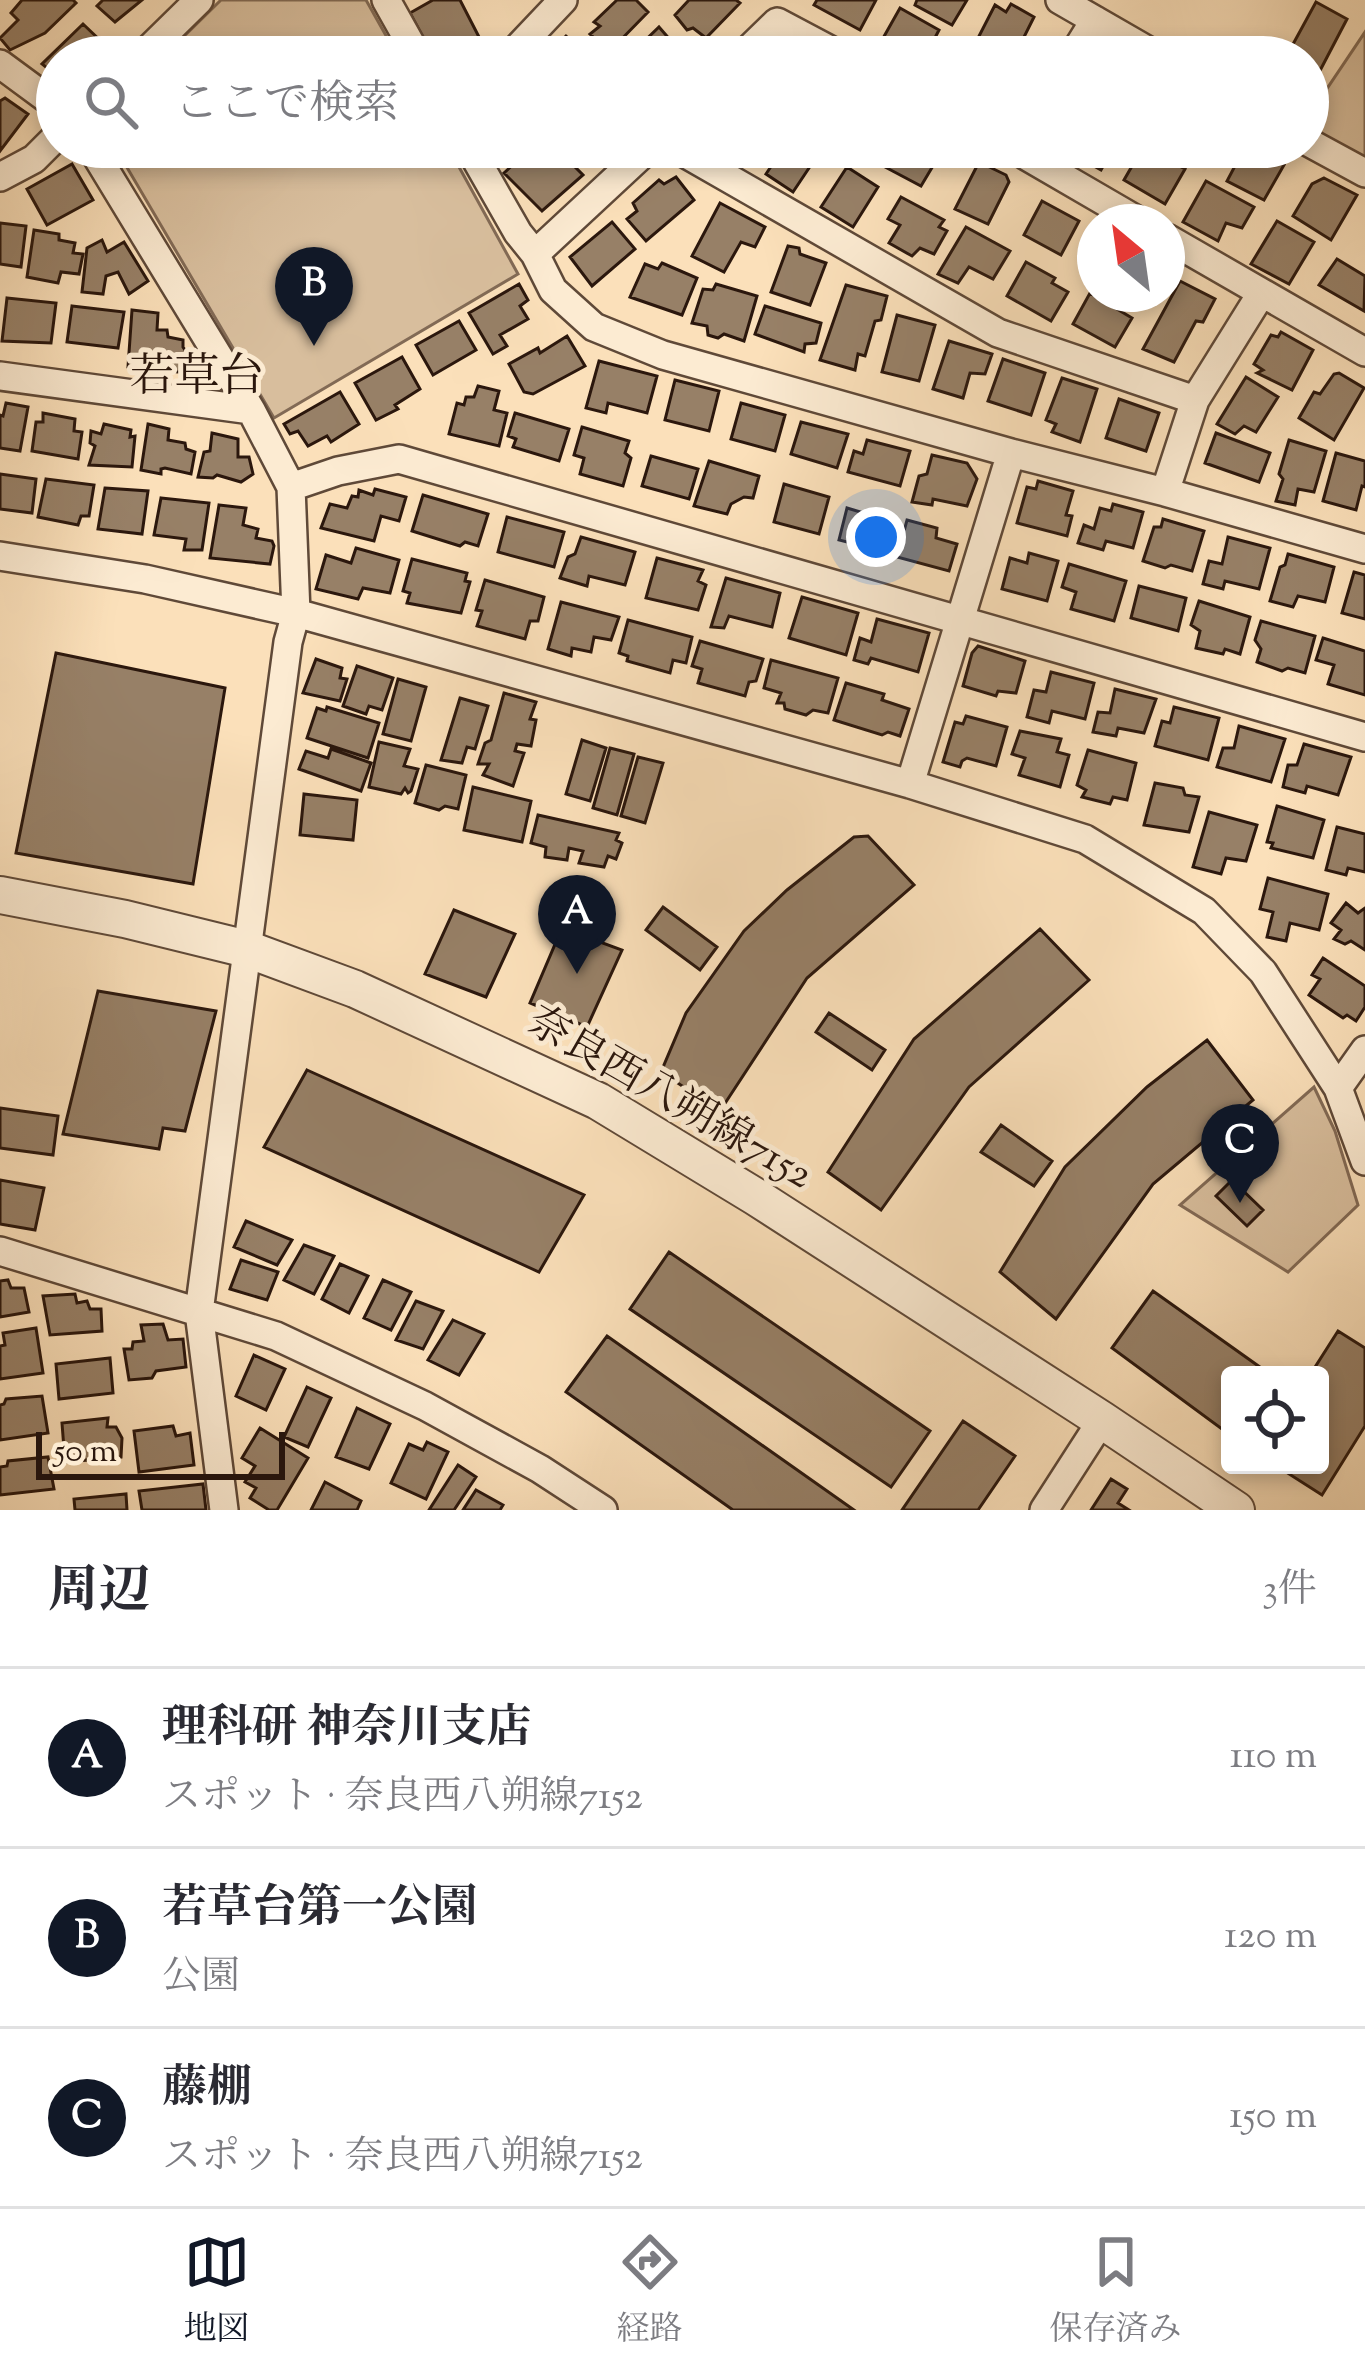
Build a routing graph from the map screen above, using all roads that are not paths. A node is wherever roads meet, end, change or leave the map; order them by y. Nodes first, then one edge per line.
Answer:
1 (199, 0) edge
2 (386, 0) edge
3 (1066, 2) edge
4 (552, 4) edge
5 (1095, 20) junction
6 (162, 36) edge
7 (406, 36) edge
8 (526, 36) edge
9 (763, 36) edge
10 (803, 36) edge
11 (1085, 36) edge
12 (1123, 36) edge
13 (0, 64) edge
14 (36, 91) edge
15 (1329, 153) edge
16 (36, 157) edge
17 (104, 168) edge
18 (481, 168) edge
19 (628, 168) edge
20 (711, 168) edge
21 (1048, 168) edge
22 (1365, 173) edge
23 (0, 177) edge
24 (1109, 204) edge
25 (1185, 249) edge
26 (536, 254) junction
27 (1261, 294) junction
28 (1365, 352) edge
29 (0, 376) edge
30 (1195, 400) junction
31 (251, 410) junction
32 (1011, 453) junction
33 (291, 488) junction
34 (1166, 492) junction
35 (1365, 549) edge
36 (0, 556) edge
37 (296, 613) junction
38 (961, 619) junction
39 (1365, 737) edge
40 (910, 784) junction
41 (0, 896) edge
42 (247, 949) junction
43 (1365, 1050) edge
44 (1338, 1088) junction
45 (1365, 1161) edge
46 (0, 1251) edge
47 (199, 1312) junction
48 (1102, 1420) junction
49 (224, 1510) edge
50 (604, 1510) edge
51 (1044, 1510) edge
52 (1236, 1510) edge

1 - 6 street
2 - 7 street
3 - 5 street
4 - 8 street
5 - 11 street
5 - 12 street
9 - 10 street
13 - 14 street
15 - 22 street
16 - 23 street
17 - 31 street
18 - 26 street
19 - 26 street
20 - 30 street
21 - 24 street
25 - 27 street
26 - 32 street
27 - 28 street
27 - 30 street
29 - 31 street
30 - 34 street
31 - 33 street
32 - 34 street
32 - 38 street
33 - 37 street
33 - 38 street
34 - 35 street
36 - 37 street
37 - 40 street
37 - 42 street
38 - 39 street
38 - 40 street
40 - 44 street
41 - 42 street, 奈良西八朔線7152
42 - 47 street
42 - 48 street, 奈良西八朔線7152
43 - 44 street
44 - 45 street
46 - 47 street
47 - 49 street
47 - 50 street
48 - 51 street
48 - 52 street, 奈良西八朔線7152

